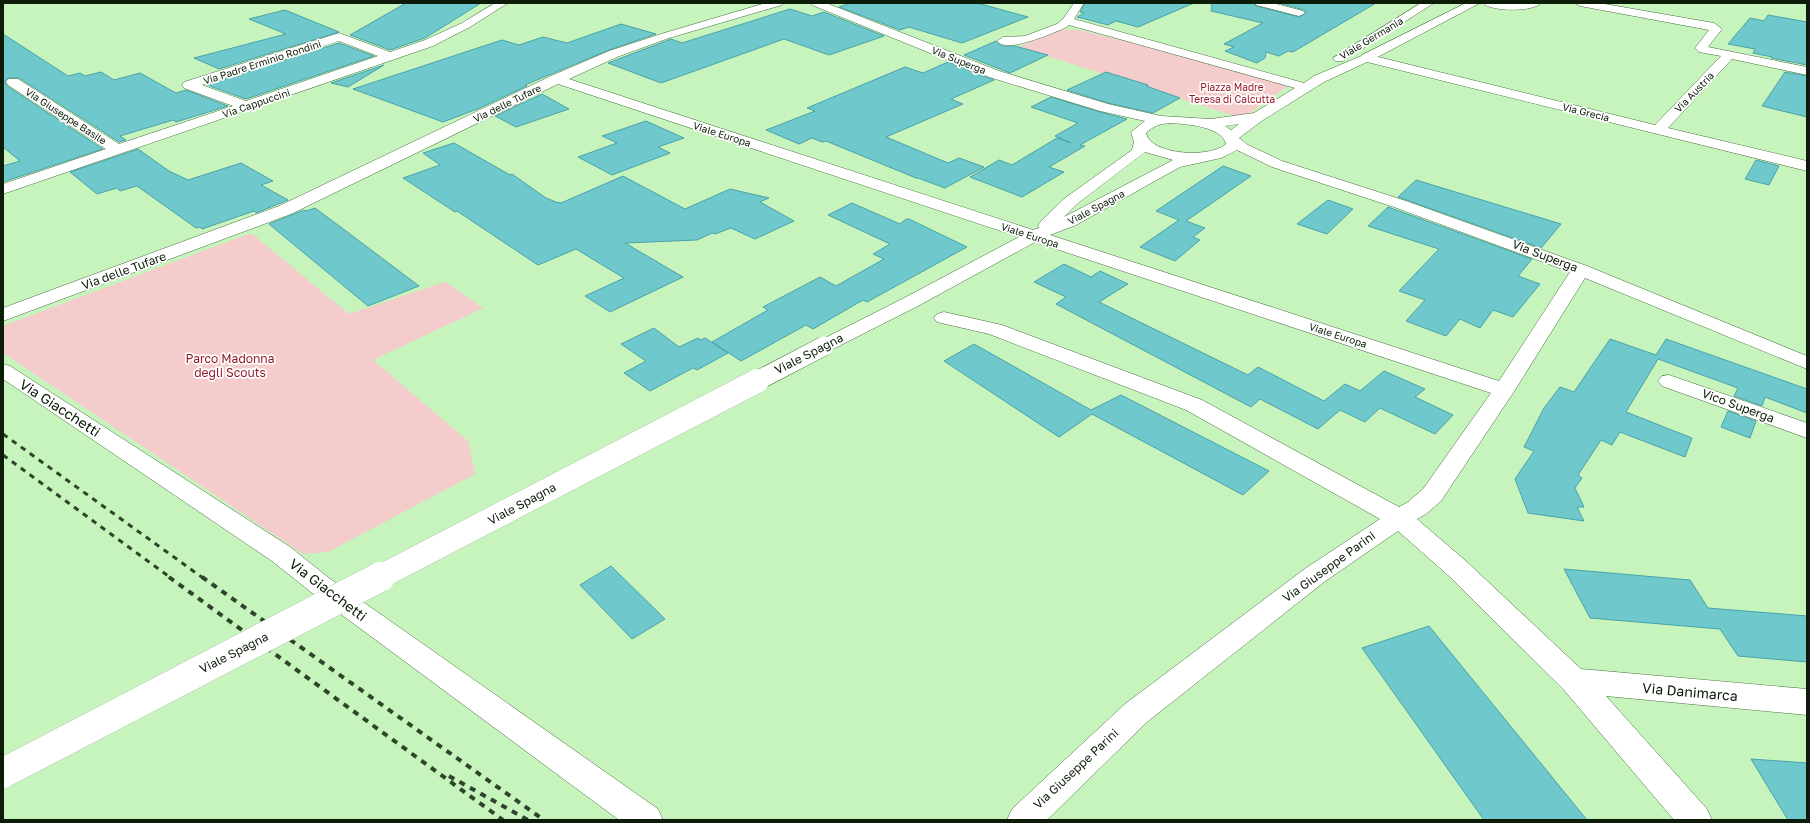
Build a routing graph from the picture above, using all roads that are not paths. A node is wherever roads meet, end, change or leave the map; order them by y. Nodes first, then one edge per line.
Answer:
1 (503, 3) edge
2 (778, 3) edge
3 (816, 3) edge
4 (1079, 3) edge
5 (1260, 3) edge
6 (1429, 3) edge
7 (1453, 3) edge
8 (1475, 3) edge
9 (1488, 3) edge
10 (1536, 3) edge
11 (1580, 3) edge
12 (1299, 13) dead end
13 (1067, 21) junction
14 (1429, 24) junction
15 (1003, 41) dead end
16 (1729, 55) junction
17 (391, 57) junction
18 (1366, 58) junction
19 (1807, 72) edge
20 (556, 79) junction
21 (1319, 79) junction
22 (13, 82) dead end
23 (1305, 87) junction
24 (246, 106) junction
25 (1105, 108) junction
26 (1258, 117) junction
27 (1162, 120) junction
28 (1206, 123) junction
29 (1659, 129) junction
30 (1139, 136) junction
31 (1232, 139) junction
32 (118, 150) junction
33 (1204, 157) junction
34 (1277, 164) junction
35 (1807, 166) edge
36 (1117, 167) junction
37 (1151, 178) junction
38 (3, 189) edge
39 (245, 227) junction
40 (1036, 235) junction
41 (1582, 270) junction
42 (3, 306) edge
43 (3, 316) edge
44 (944, 318) dead end
45 (1807, 363) edge
46 (3, 370) edge
47 (1669, 381) dead end
48 (1504, 390) junction
49 (1807, 431) edge
50 (1399, 518) junction
51 (1574, 681) junction
52 (1807, 702) edge
53 (3, 773) edge
54 (646, 820) edge
55 (1024, 820) edge
56 (1695, 820) edge

1 - 17 main road, Via Cappuccini
2 - 20 main road, Via delle Tufare
3 - 25 main road, Via Superga
4 - 13 main road
5 - 12 main road
6 - 21 main road, Viale Germania
7 - 14 main road
8 - 14 main road
9 - 10 main road
11 - 16 main road
13 - 15 main road
13 - 23 main road
14 - 18 main road, Viale Germania
16 - 19 main road
16 - 29 main road, Via Austria
17 - 24 main road, Via Cappuccini
17 - 24 main road, Via Padre Erminio Rondini
18 - 21 main road, Viale Germania
18 - 29 main road, Via Grecia
20 - 39 main road, Via delle Tufare
20 - 40 main road, Viale Europa
21 - 23 main road, Viale Germania
22 - 32 main road, Via Giuseppe Basile
23 - 26 main road, Viale Germania
24 - 32 main road, Via Cappuccini
25 - 27 main road, Via Superga
25 - 30 main road, Via Superga
26 - 28 main road, Viale Germania
26 - 31 main road, Viale Germania
27 - 28 main road
27 - 30 main road
28 - 31 main road, Via Superga
29 - 35 main road, Via Grecia
30 - 33 main road, Via Superga
30 - 36 main road, Viale Spagna
31 - 33 main road, Viale Germania
31 - 34 main road, Via Superga
32 - 38 main road, Via Cappuccini
33 - 34 main road, Via Superga
33 - 37 main road, Viale Spagna
34 - 41 main road, Via Superga
36 - 37 main road
36 - 40 main road, Viale Spagna
37 - 40 main road, Viale Spagna
39 - 42 main road, Via delle Tufare
39 - 43 main road, Via delle Tufare
40 - 48 main road, Viale Europa
40 - 53 main road, Viale Spagna, bridge
41 - 45 main road, Via Superga
41 - 48 main road, Via Giuseppe Parini
44 - 50 main road
46 - 54 main road, Via Giacchetti
47 - 49 main road, Vico Superga
48 - 50 main road, Via Giuseppe Parini
50 - 51 main road
50 - 55 main road, Via Giuseppe Parini
51 - 52 main road, Via Danimarca
51 - 56 main road

